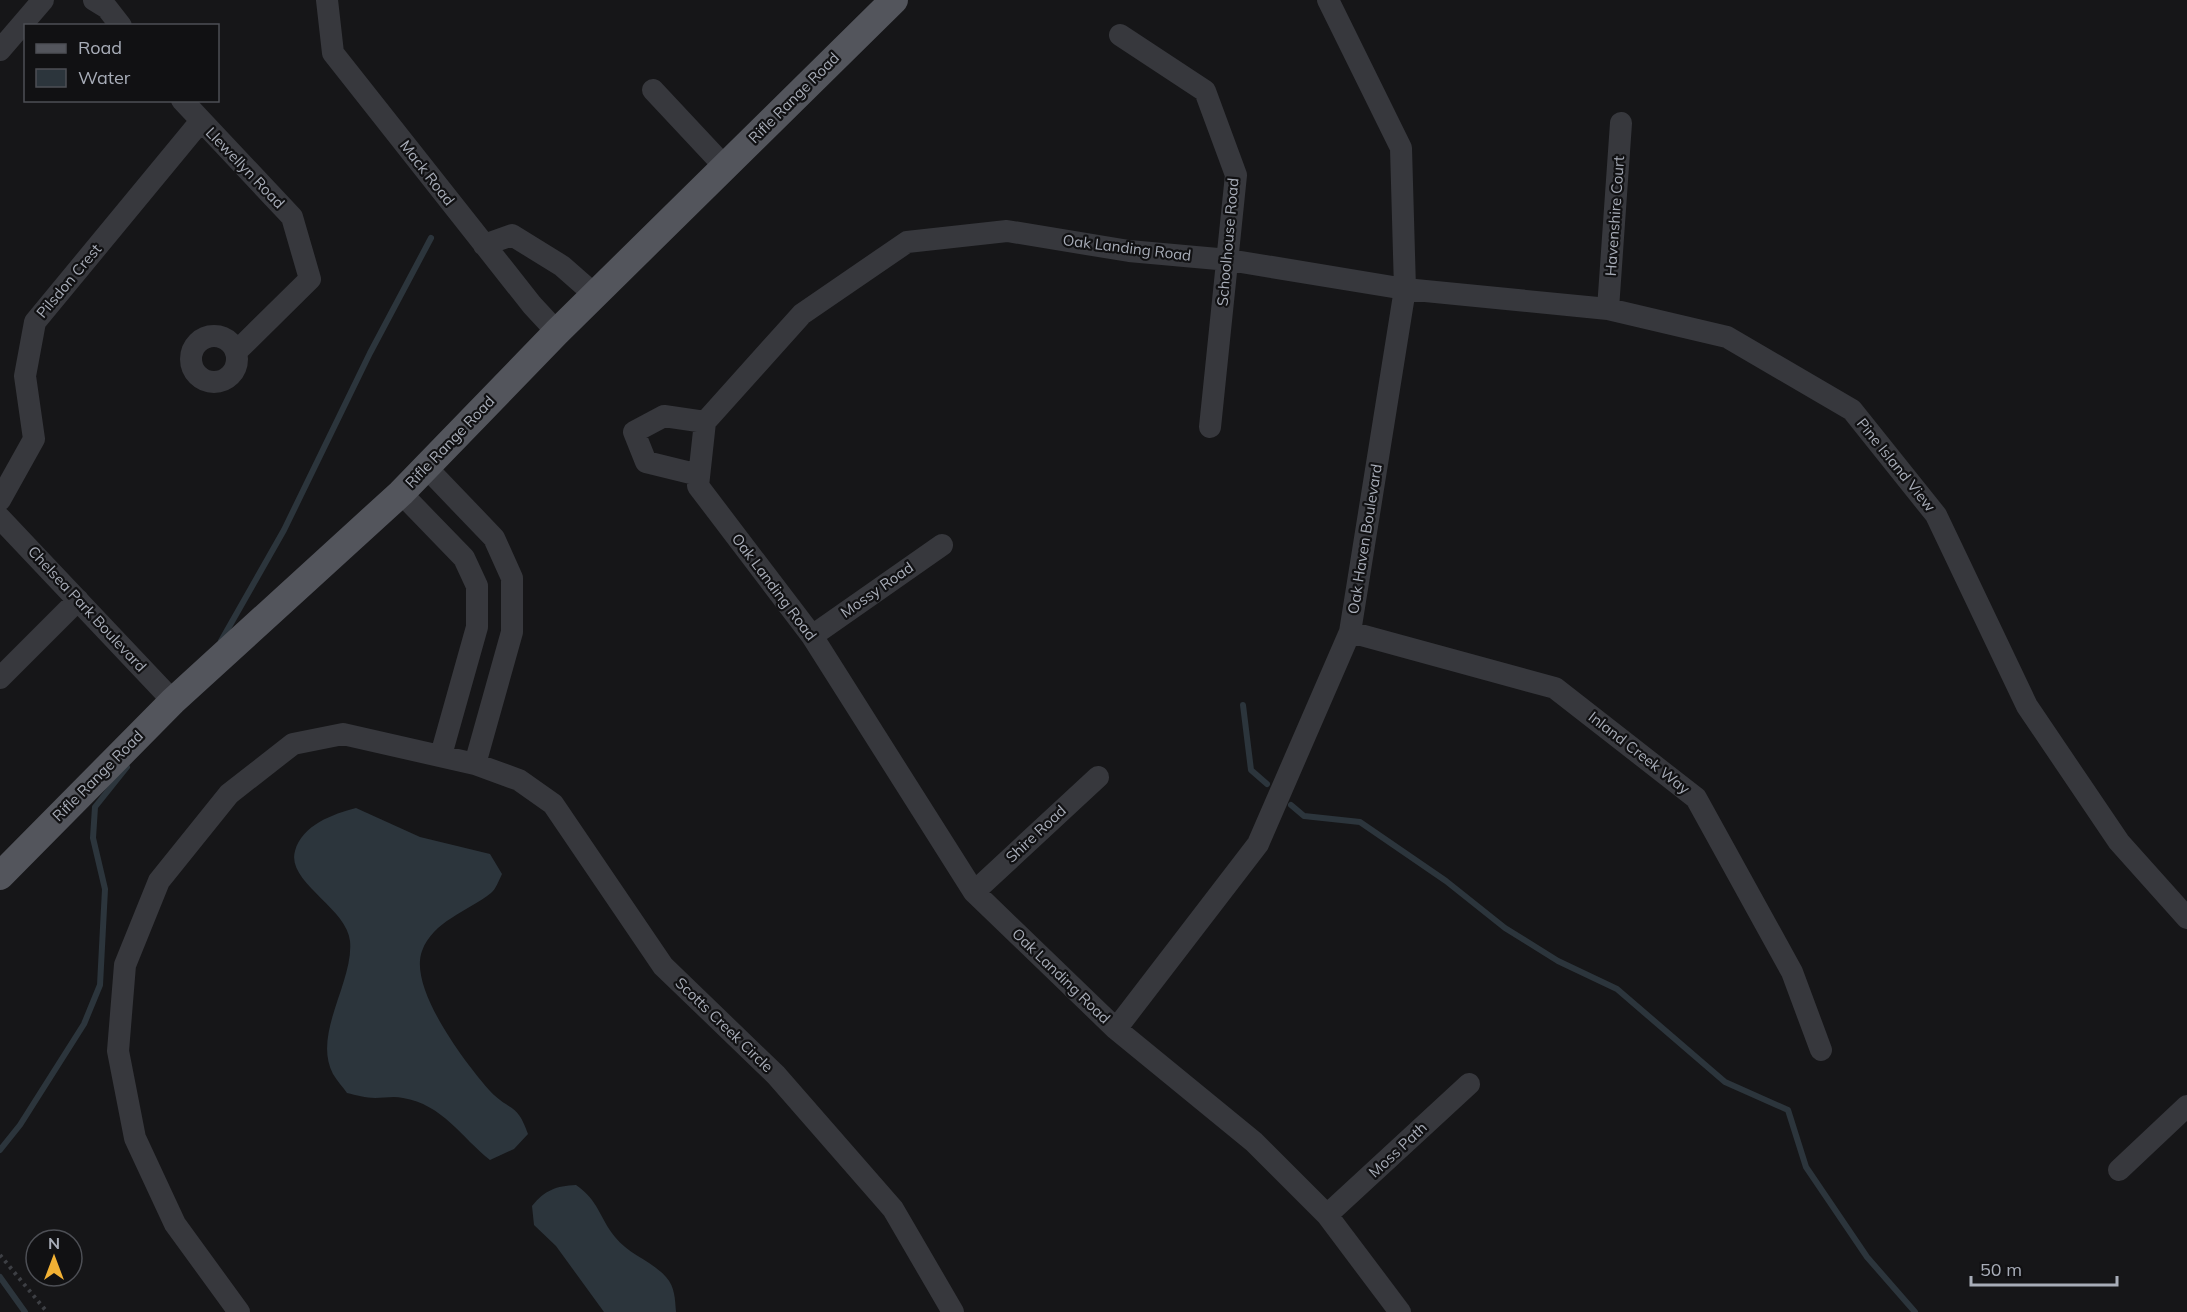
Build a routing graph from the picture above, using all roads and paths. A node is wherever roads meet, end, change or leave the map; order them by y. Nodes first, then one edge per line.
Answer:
1 (43, 0) edge
2 (94, 0) edge
3 (327, 0) edge
4 (894, 0) edge
5 (1328, 0) edge
6 (119, 24) edge
7 (1120, 35) dead end
8 (0, 50) edge
9 (653, 90) dead end
10 (184, 102) edge
11 (200, 122) junction
12 (1621, 123) dead end
13 (724, 167) junction
14 (484, 245) junction
15 (1229, 260) junction
16 (1405, 290) junction
17 (595, 295) junction
18 (1608, 309) junction
19 (557, 332) junction
20 (236, 352) dead end
21 (705, 422) junction
22 (1210, 427) dead end
23 (425, 466) junction
24 (699, 475) junction
25 (401, 493) junction
26 (0, 500) edge
27 (0, 518) edge
28 (942, 545) dead end
29 (78, 600) junction
30 (1350, 632) junction
31 (812, 636) junction
32 (0, 678) edge
33 (173, 701) junction
34 (441, 755) junction
35 (475, 764) junction
36 (1098, 777) dead end
37 (0, 876) edge
38 (974, 892) junction
39 (2187, 918) edge
40 (1116, 1029) junction
41 (1821, 1050) dead end
42 (1469, 1084) dead end
43 (2187, 1106) edge
44 (2119, 1170) dead end
45 (1327, 1215) junction
46 (0, 1255) edge
47 (47, 1312) edge
48 (239, 1312) edge
49 (953, 1312) edge
50 (1400, 1312) edge

1 - 8 street
2 - 6 street
3 - 14 street, Mack Road
4 - 13 main road, Rifle Range Road
5 - 16 street, Oak Haven Boulevard
7 - 15 street, Schoolhouse Road
9 - 13 street
10 - 11 street, Llewellyn Road
11 - 20 street, Llewellyn Road
11 - 26 street, Pilsdon Crest
12 - 18 street, Havenshire Court
13 - 17 main road, Rifle Range Road
14 - 17 street
14 - 19 street, Mack Road
15 - 16 street, Oak Landing Road
15 - 21 street, Oak Landing Road
15 - 22 street, Schoolhouse Road
16 - 18 street, Pine Island View
16 - 30 street, Oak Haven Boulevard
17 - 19 main road, Rifle Range Road
18 - 39 street, Pine Island View
19 - 23 main road, Rifle Range Road
21 - 24 street, Oak Landing Road
21 - 24 street
23 - 25 main road, Rifle Range Road
23 - 35 street
24 - 31 street, Oak Landing Road
25 - 33 main road, Rifle Range Road
25 - 34 street
27 - 29 street, Chelsea Park Boulevard
28 - 31 street, Mossy Road
29 - 32 street
29 - 33 street, Chelsea Park Boulevard
30 - 40 street, Oak Haven Boulevard
30 - 41 street, Inland Creek Way
31 - 38 street, Oak Landing Road
33 - 37 main road, Rifle Range Road
34 - 35 street, Scotts Creek Circle
34 - 48 street, Scotts Creek Circle
35 - 49 street, Scotts Creek Circle
36 - 38 street, Shire Road
38 - 40 street, Oak Landing Road
40 - 45 street, Oak Landing Road
42 - 45 street, Moss Path
43 - 44 street
45 - 50 street, Oak Landing Road
46 - 47 path

